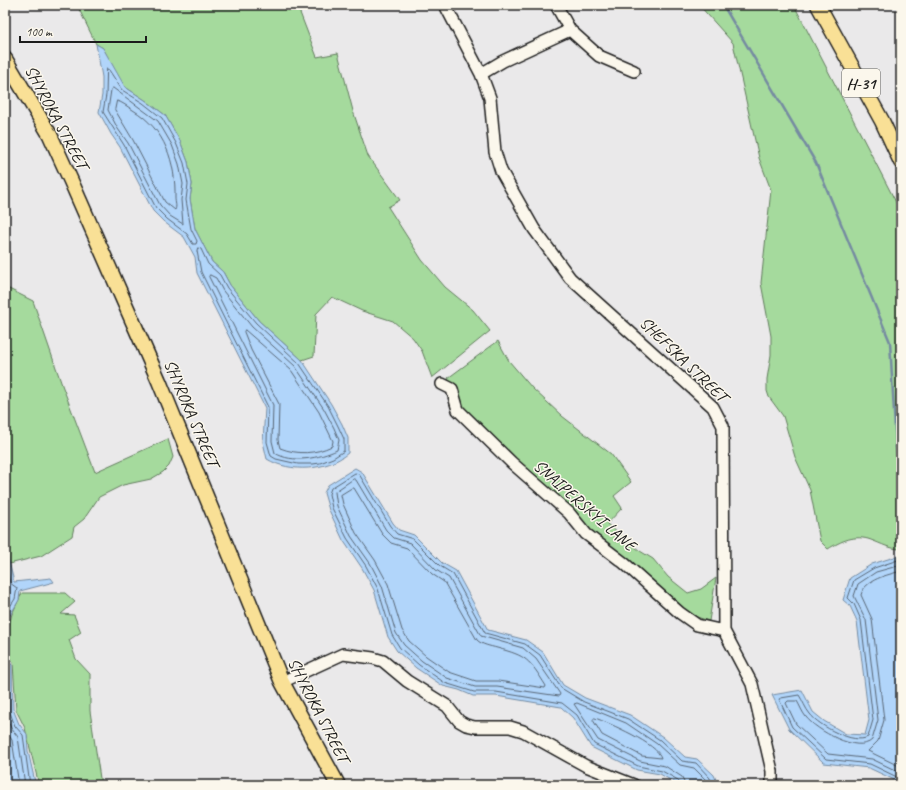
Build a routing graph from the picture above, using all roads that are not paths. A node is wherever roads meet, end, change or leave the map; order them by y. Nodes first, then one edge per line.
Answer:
1 (445, 5) edge
2 (556, 5) edge
3 (818, 5) edge
4 (570, 30) junction
5 (5, 59) edge
6 (634, 71) dead end
7 (481, 74) junction
8 (901, 162) edge
9 (442, 384) dead end
10 (724, 630) junction
11 (282, 682) junction
12 (338, 785) edge
13 (634, 785) edge
14 (772, 785) edge

1 - 7 street, SHEFSKA STREET
2 - 4 street
3 - 8 main road, Н-31
4 - 6 street
4 - 7 street
5 - 11 main road, SHYROKA STREET
7 - 10 street, SHEFSKA STREET
9 - 10 street, SNAIPERSKYI LANE
10 - 14 street, SHEFSKA STREET
11 - 12 main road, SHYROKA STREET
11 - 13 street

